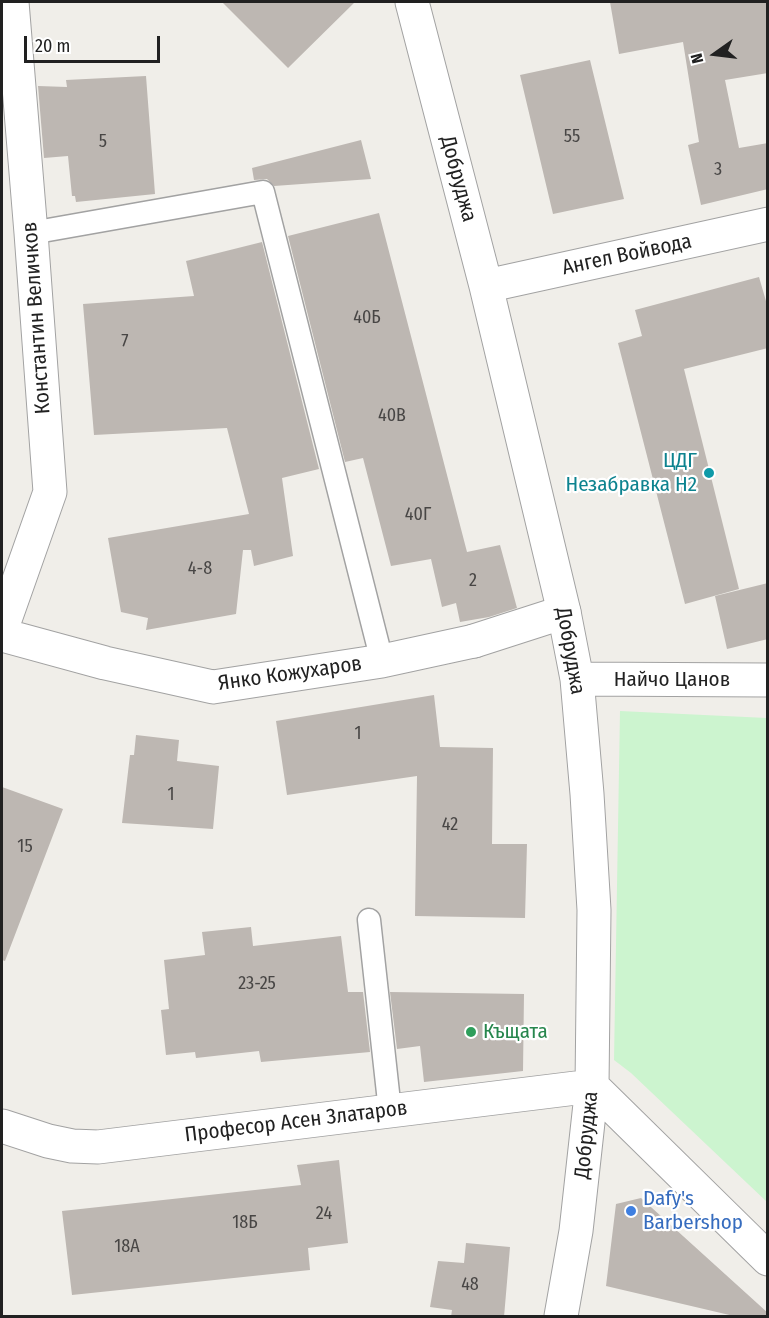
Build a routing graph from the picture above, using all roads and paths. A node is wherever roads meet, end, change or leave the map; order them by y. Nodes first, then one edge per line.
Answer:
1 (12, 2) edge
2 (412, 2) edge
3 (768, 224) edge
4 (31, 233) junction
5 (486, 286) junction
6 (564, 612) junction
7 (2, 627) edge
8 (2, 635) edge
9 (382, 661) junction
10 (577, 679) junction
11 (768, 680) edge
12 (369, 920) dead end
13 (592, 1086) junction
14 (390, 1111) junction
15 (2, 1127) edge
16 (768, 1259) edge
17 (561, 1317) edge

1 - 4 street, Константин Величков
2 - 5 street, Добруджа
3 - 5 street, Ангел Войвода
4 - 7 street, Константин Величков
4 - 9 lane
5 - 6 street, Добруджа
6 - 9 street, Янко Кожухаров
6 - 10 street, Добруджа
8 - 9 street, Янко Кожухаров
10 - 11 street, Найчо Цанов
10 - 13 street, Добруджа
12 - 14 lane
13 - 14 street, Професор Асен Златаров
13 - 16 street
13 - 17 street, Добруджа
14 - 15 street, Професор Асен Златаров

